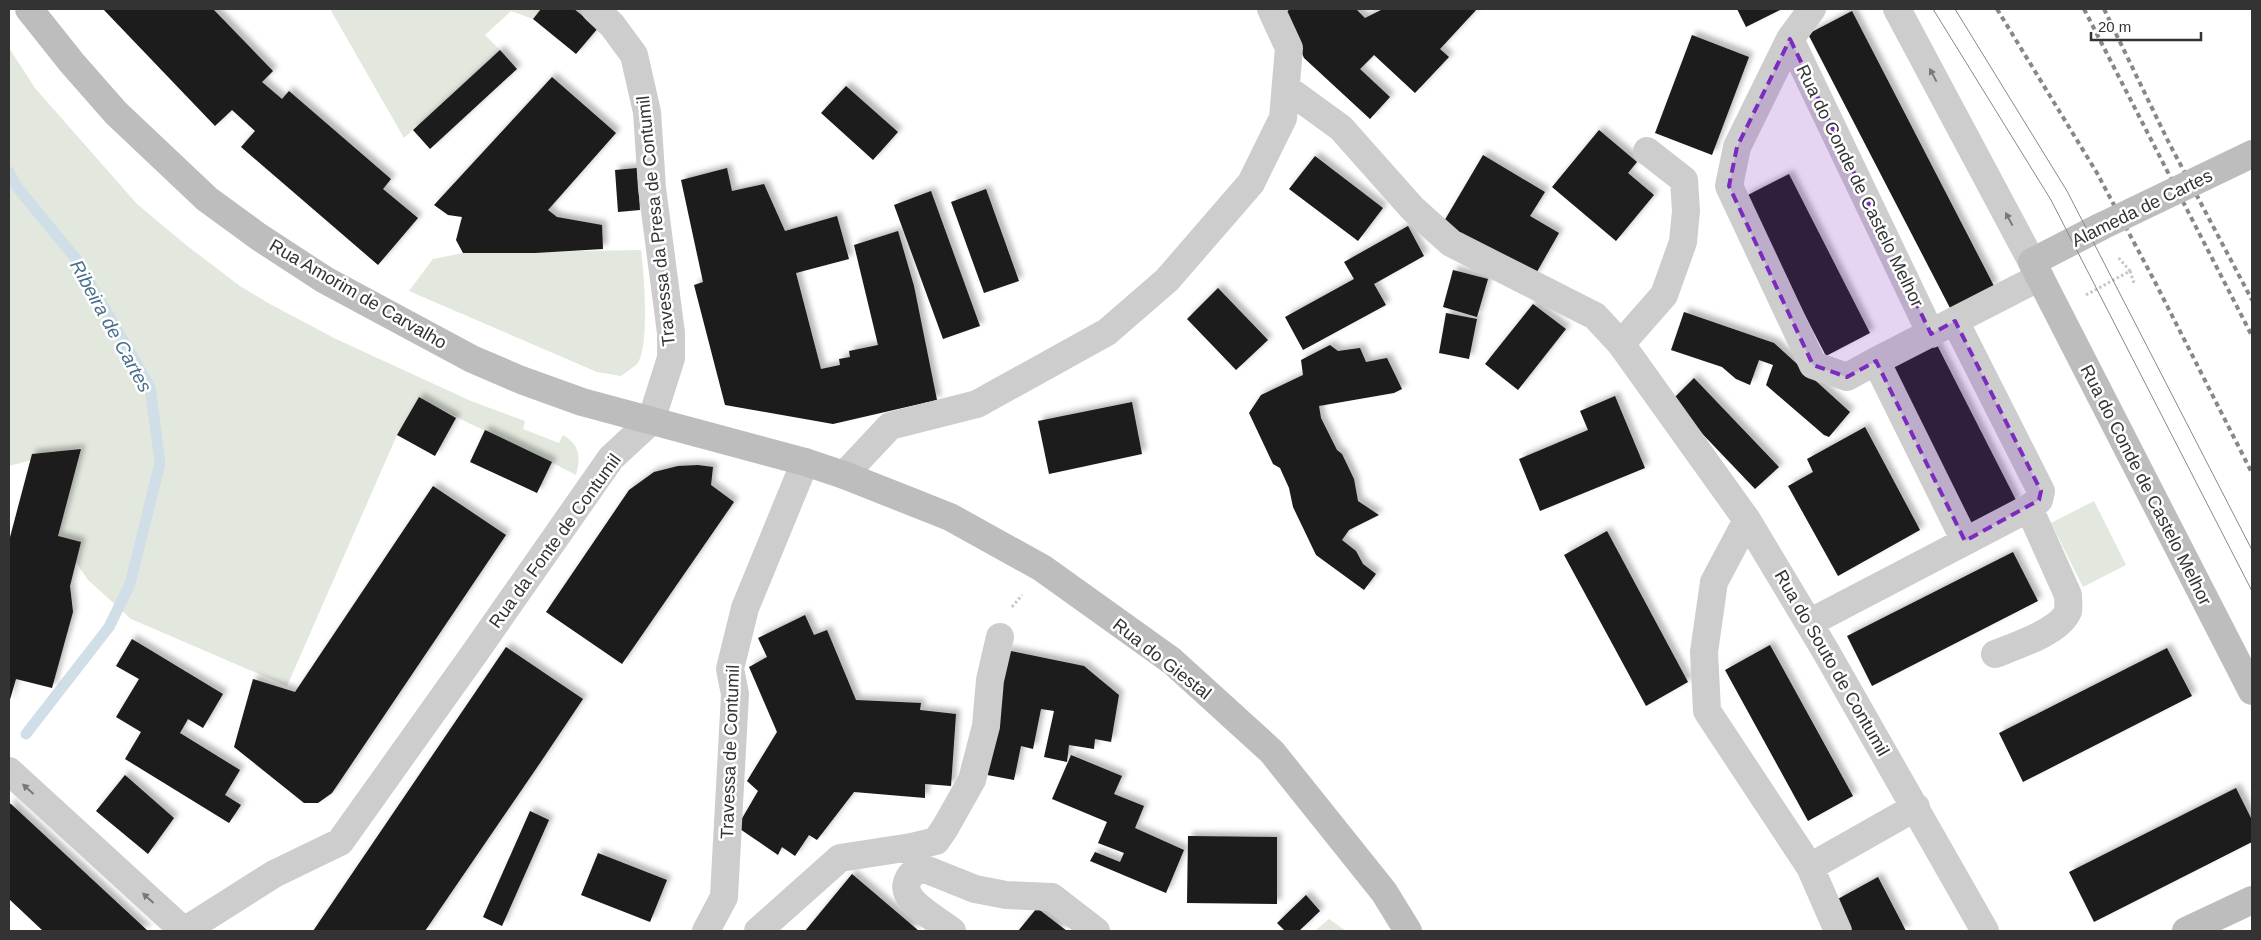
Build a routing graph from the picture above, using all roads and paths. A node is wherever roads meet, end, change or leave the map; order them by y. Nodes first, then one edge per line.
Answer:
1 (29, 9) edge
2 (1271, 9) edge
3 (1812, 9) edge
4 (1898, 9) edge
5 (611, 14) edge
6 (1790, 39) junction
7 (1286, 88) junction
8 (1647, 151) dead end
9 (2252, 154) edge
10 (2100, 227) junction
11 (2036, 270) junction
12 (2130, 271) junction
13 (2134, 283) dead end
14 (2056, 310) junction
15 (1955, 322) junction
16 (1931, 334) junction
17 (1621, 344) junction
18 (1876, 361) junction
19 (651, 421) junction
20 (805, 462) junction
21 (844, 475) junction
22 (2029, 508) junction
23 (1747, 520) junction
24 (1965, 541) junction
25 (1042, 568) junction
26 (1809, 623) junction
27 (1000, 637) joint
28 (1995, 654) dead end
29 (2252, 691) edge
30 (9, 771) edge
31 (1916, 807) junction
32 (916, 857) junction
33 (1810, 867) junction
34 (2252, 900) edge
35 (768, 928) edge
36 (184, 931) edge
37 (706, 931) edge
38 (952, 931) edge
39 (1096, 931) edge
40 (1408, 931) edge
41 (1838, 931) edge
42 (1985, 931) edge
43 (2186, 931) edge

1 - 19 street, Rua Amorim de Carvalho
2 - 7 street
3 - 6 street, Rua do Conde de Castelo Melhor
11 -> 4 street, Rua do Conde de Castelo Melhor
5 - 19 street, Travessa da Presa de Contumil
6 - 16 street, Rua do Conde de Castelo Melhor
6 - 18 street, Rua do Conde de Castelo Melhor
7 - 17 street, Rua do Souto de Contumil
7 - 21 street
8 - 17 street
9 - 10 street, Alameda de Cartes, bridge
10 - 11 street, Alameda de Cartes
10 - 12 path
11 - 14 street, Rua do Conde de Castelo Melhor
11 - 15 street, Rua do Conde de Castelo Melhor
12 - 13 path
12 - 14 path
14 - 29 street, Rua do Conde de Castelo Melhor
15 - 16 street, Rua do Conde de Castelo Melhor
15 - 22 street
16 - 18 street, Rua do Conde de Castelo Melhor
17 - 23 street, Rua do Souto de Contumil
18 - 24 street
19 - 20 street
19 - 36 street, Rua da Fonte de Contumil
20 - 21 street
20 - 37 street, Travessa de Contumil
21 - 25 street, Rua do Giestal
22 - 24 street
22 - 28 street
23 - 26 street, Rua do Souto de Contumil
23 - 33 street
24 - 26 street
25 - 27 path
25 - 40 street, Rua do Giestal
26 - 31 street, Rua do Souto de Contumil
27 - 32 street
36 -> 30 street
31 - 33 street
31 - 42 street, Rua do Souto de Contumil
32 - 35 street
32 - 38 street
32 - 39 street
33 - 41 street
34 - 43 street

